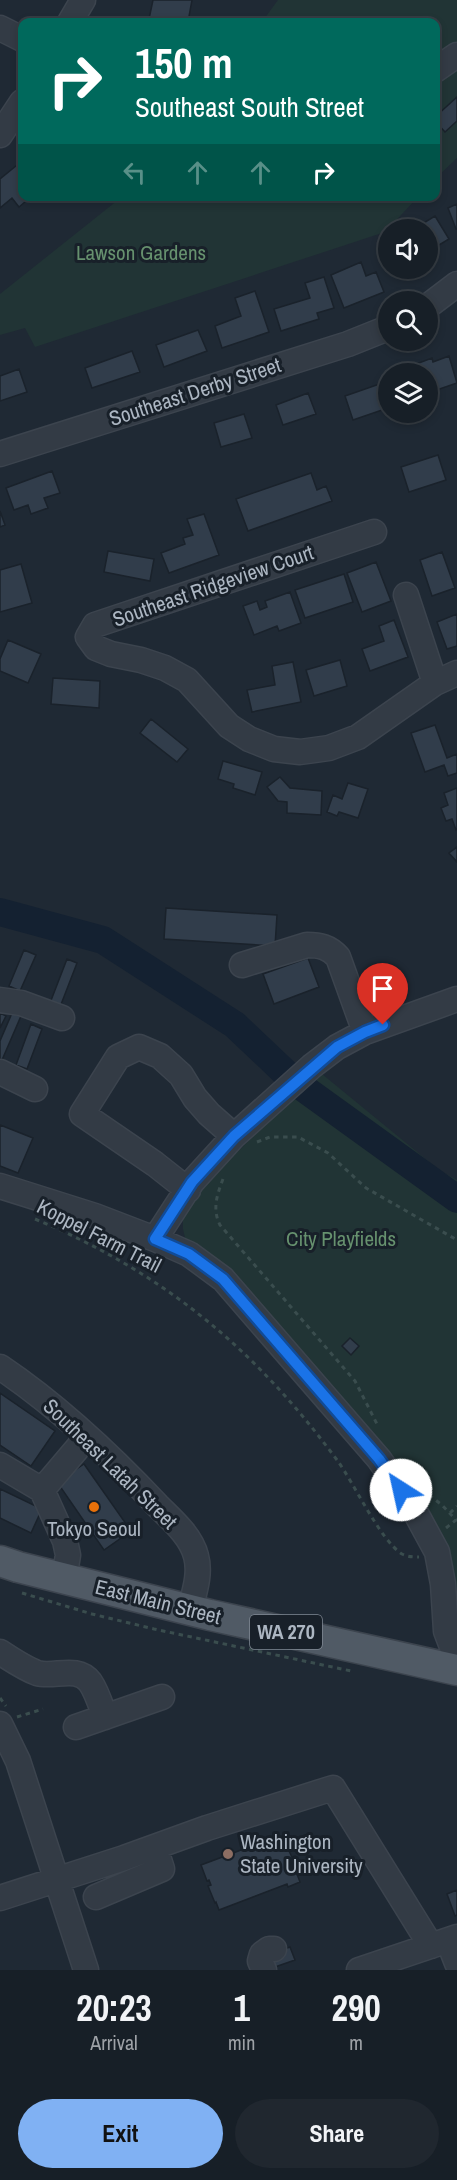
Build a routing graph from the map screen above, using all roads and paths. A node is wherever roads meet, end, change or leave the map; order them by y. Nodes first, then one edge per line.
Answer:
1 (83, 0) edge
2 (72, 18) edge
3 (0, 28) edge
4 (18, 37) edge
5 (457, 55) edge
6 (440, 67) edge
7 (18, 108) edge
8 (0, 135) edge
9 (457, 284) edge
10 (438, 298) edge
11 (378, 332) edge
12 (0, 454) edge
13 (374, 532) dead end
14 (406, 595) dead end
15 (451, 678) edge
16 (242, 964) dead end
17 (457, 999) edge
18 (0, 1000) edge
19 (62, 1018) dead end
20 (365, 1032) junction
21 (0, 1072) edge
22 (35, 1089) dead end
23 (243, 1140) junction
24 (224, 1175) dead end
25 (0, 1186) edge
26 (188, 1190) junction
27 (31, 1218) dead end
28 (155, 1239) junction
29 (457, 1240) edge
30 (0, 1367) edge
31 (383, 1435) dead end
32 (87, 1437) junction
33 (0, 1465) edge
34 (42, 1490) junction
35 (427, 1494) dead end
36 (457, 1506) edge
37 (450, 1513) junction
38 (457, 1521) edge
39 (422, 1557) dead end
40 (0, 1561) edge
41 (63, 1579) junction
42 (190, 1610) junction
43 (0, 1652) edge
44 (457, 1660) edge
45 (457, 1670) edge
46 (162, 1697) dead end
47 (43, 1709) dead end
48 (105, 1717) junction
49 (9, 1721) edge
50 (76, 1727) dead end
51 (154, 1847) junction
52 (56, 1880) junction
53 (96, 1897) dead end
54 (0, 1898) edge
55 (446, 1941) edge
56 (274, 1948) dead end
57 (457, 1963) edge
58 (86, 1970) edge
59 (264, 1970) edge
60 (359, 1970) edge

1 - 2 street
3 - 4 street
5 - 6 street
7 - 8 street
9 - 10 street
11 - 12 street, Southeast Derby Street
13 - 15 street, Southeast Ridgeview Court
14 - 15 street
16 - 20 street
17 - 20 street
18 - 19 street
20 - 23 street
21 - 22 street
23 - 26 street
23 - 26 street
23 - 29 path
24 - 31 path
25 - 28 street
26 - 28 street
27 - 39 path, Koppel Farm Trail
28 - 44 street
30 - 32 street, Southeast Latah Street
32 - 34 street
32 - 42 street, Southeast Latah Street
33 - 34 street
34 - 41 street
35 - 37 path
36 - 37 path
37 - 38 path
40 - 41 main road, East Main Street / WA 270
41 - 42 main road, East Main Street / WA 270
42 - 45 main road, East Main Street / WA 270
43 - 48 street
46 - 48 street
47 - 49 path
48 - 50 street
49 - 52 street
51 - 52 street
51 - 53 street
51 - 55 street
52 - 54 street
52 - 58 street
55 - 57 street
55 - 60 street
56 - 59 street

